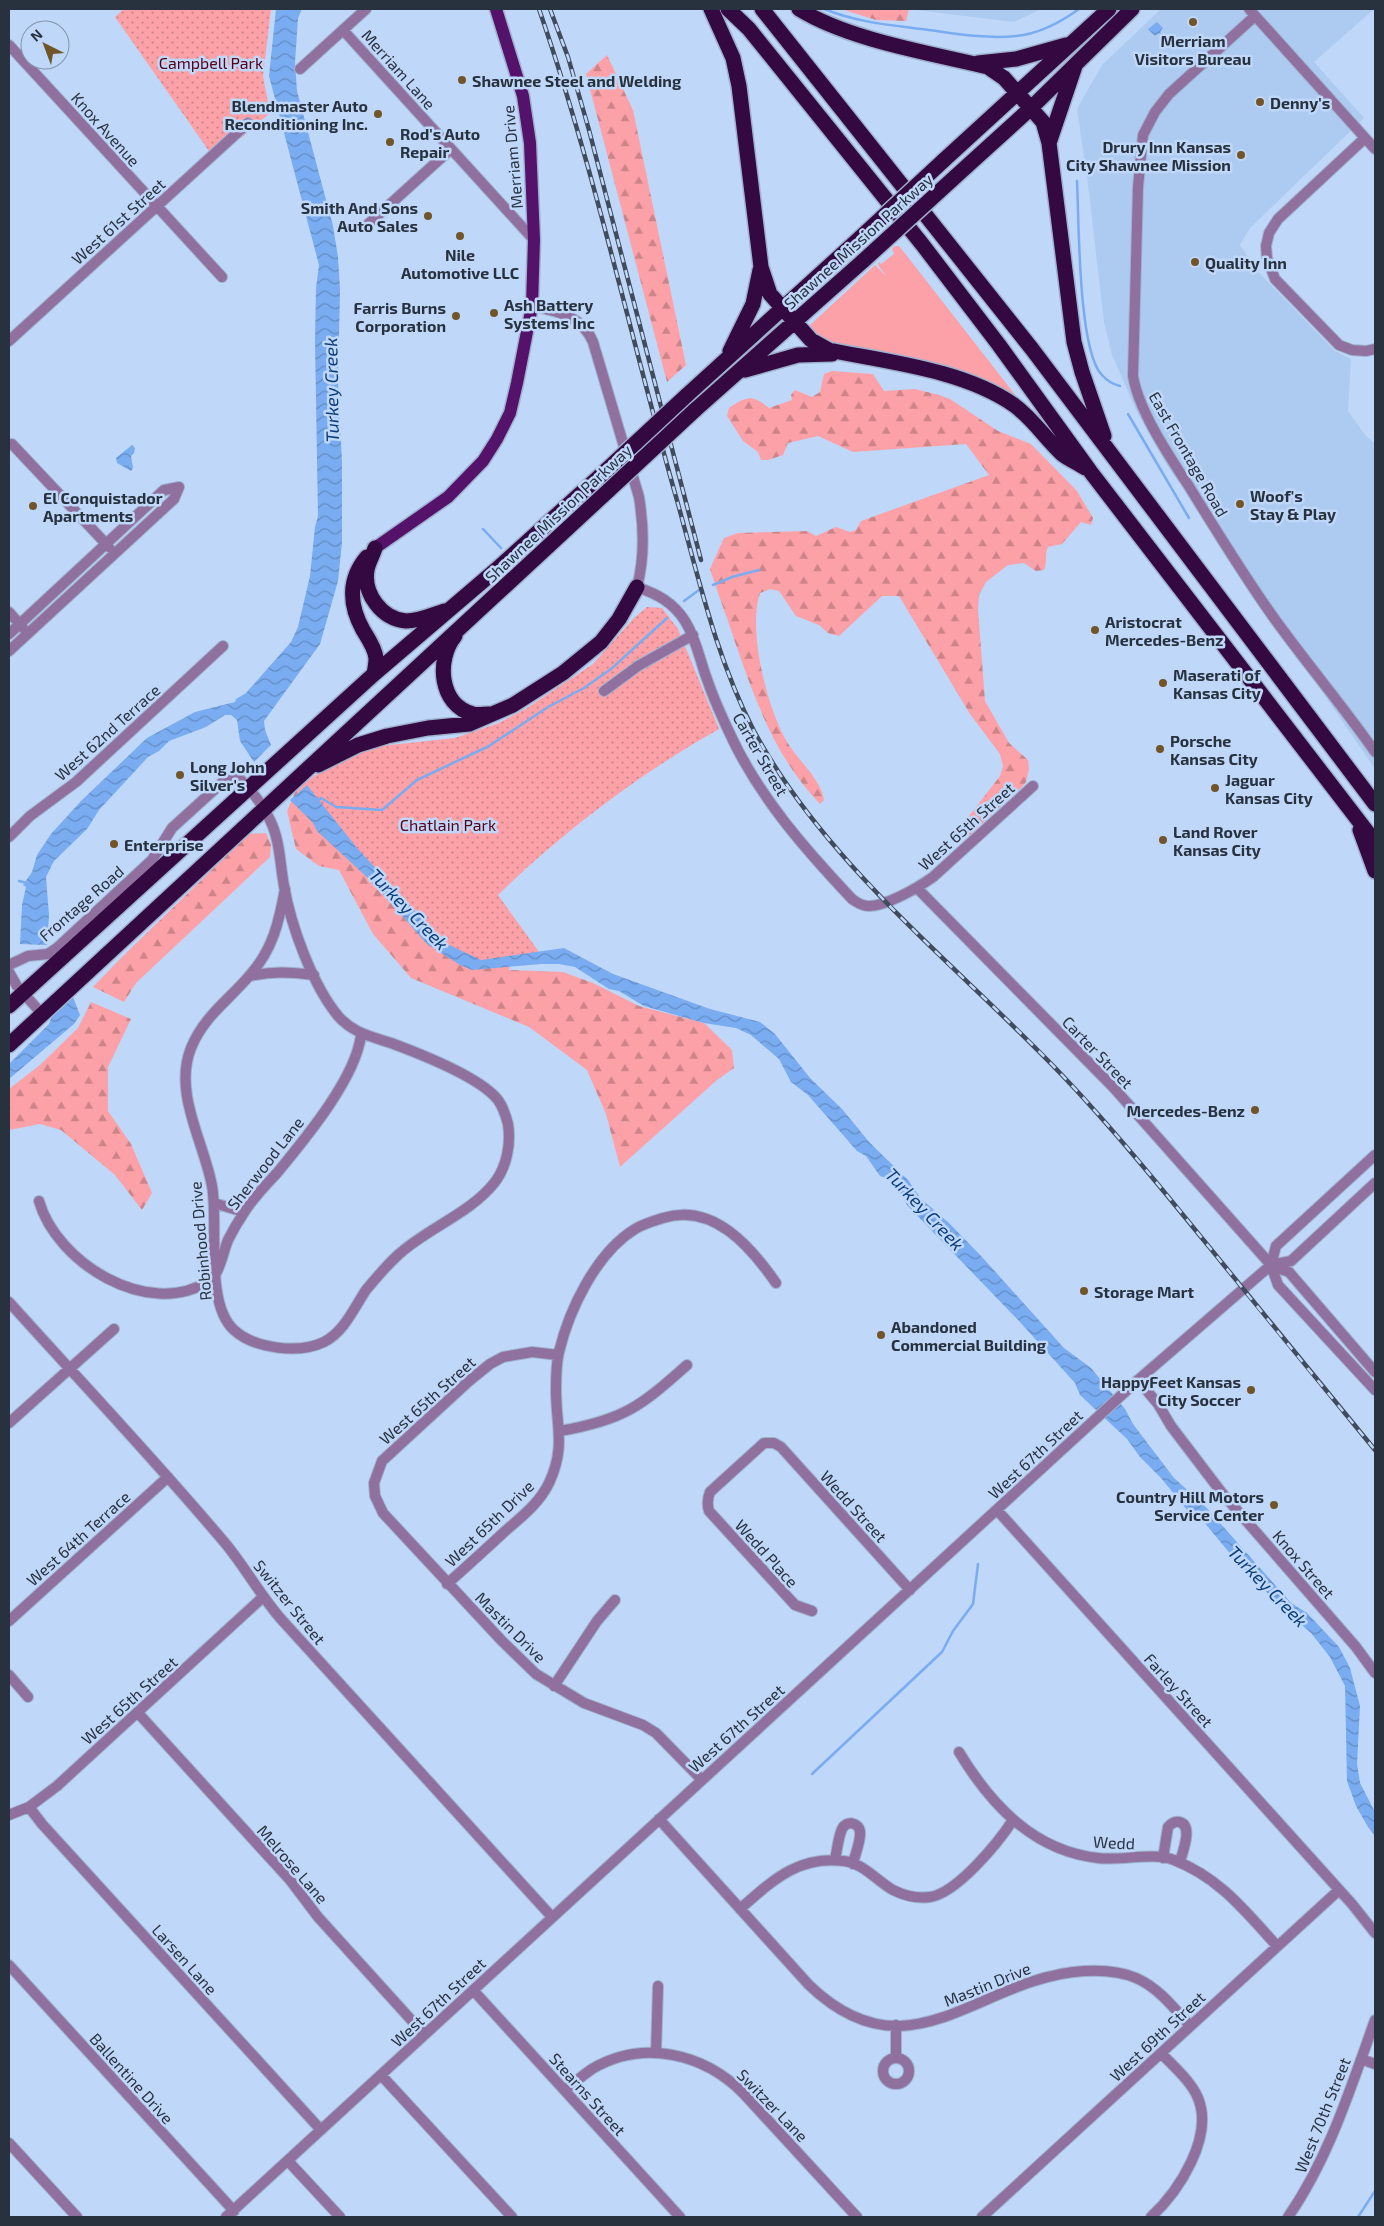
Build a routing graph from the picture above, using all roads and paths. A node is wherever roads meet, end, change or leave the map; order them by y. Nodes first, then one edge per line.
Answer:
1 (366, 9) edge
2 (496, 9) edge
3 (711, 9) edge
4 (728, 9) edge
5 (762, 9) edge
6 (799, 9) edge
7 (1109, 9) edge
8 (1132, 9) edge
9 (1252, 12) edge
10 (343, 30) junction
11 (1070, 44) junction
12 (9, 45) edge
13 (973, 63) junction
14 (1076, 64) junction
15 (300, 69) dead end
16 (1018, 93) junction
17 (1031, 108) junction
18 (248, 123) dead end
19 (1365, 138) junction
20 (1049, 143) junction
21 (451, 149) junction
22 (1375, 150) edge
23 (157, 206) junction
24 (366, 226) dead end
25 (534, 240) junction
26 (761, 267) junction
27 (222, 276) dead end
28 (532, 306) junction
29 (783, 308) junction
30 (795, 322) junction
31 (9, 341) edge
32 (1375, 349) edge
33 (845, 354) junction
34 (724, 361) junction
35 (738, 372) junction
36 (12, 444) dead end
37 (1109, 450) junction
38 (1090, 471) junction
39 (105, 544) junction
40 (376, 548) junction
41 (115, 554) junction
42 (637, 587) junction
43 (453, 608) junction
44 (9, 612) edge
45 (472, 616) junction
46 (20, 625) junction
47 (9, 634) edge
48 (28, 634) junction
49 (693, 635) junction
50 (223, 646) dead end
51 (9, 651) edge
52 (374, 674) junction
53 (604, 691) dead end
54 (495, 714) junction
55 (1375, 752) edge
56 (303, 772) junction
57 (1033, 786) dead end
58 (248, 788) junction
59 (1375, 804) edge
60 (264, 809) junction
61 (1353, 812) junction
62 (9, 837) edge
63 (1375, 842) edge
64 (1375, 870) edge
65 (917, 888) junction
66 (285, 889) junction
67 (892, 899) joint
68 (9, 965) edge
69 (9, 972) edge
70 (314, 975) junction
71 (250, 976) junction
72 (23, 993) junction
73 (9, 1006) edge
74 (42, 1014) junction
75 (362, 1035) junction
76 (9, 1045) edge
77 (1375, 1155) edge
78 (1375, 1183) edge
79 (39, 1201) dead end
80 (214, 1203) junction
81 (244, 1212) junction
82 (1271, 1265) junction
83 (216, 1271) junction
84 (776, 1283) dead end
85 (9, 1302) edge
86 (114, 1328) dead end
87 (1340, 1331) junction
88 (1330, 1341) junction
89 (558, 1355) junction
90 (686, 1365) dead end
91 (69, 1369) junction
92 (1375, 1372) edge
93 (1138, 1380) junction
94 (1375, 1390) edge
95 (9, 1423) edge
96 (560, 1431) junction
97 (168, 1476) junction
98 (375, 1496) joint
99 (708, 1506) joint
100 (997, 1510) junction
101 (448, 1584) junction
102 (910, 1590) junction
103 (263, 1597) junction
104 (614, 1600) dead end
105 (812, 1611) dead end
106 (9, 1621) edge
107 (1375, 1673) edge
108 (9, 1675) edge
109 (554, 1686) junction
110 (28, 1697) dead end
111 (138, 1713) junction
112 (959, 1752) dead end
113 (702, 1780) junction
114 (29, 1807) junction
115 (9, 1815) edge
116 (659, 1819) junction
117 (1013, 1820) junction
118 (1163, 1858) junction
119 (835, 1860) junction
120 (1180, 1862) junction
121 (853, 1864) junction
122 (1339, 1890) junction
123 (740, 1908) junction
124 (552, 1917) junction
125 (1375, 1933) edge
126 (1277, 1946) junction
127 (9, 1965) edge
128 (658, 1986) dead end
129 (473, 1990) junction
130 (1375, 2020) edge
131 (896, 2025) junction
132 (1190, 2026) junction
133 (424, 2034) junction
134 (656, 2053) junction
135 (1161, 2053) junction
136 (896, 2058) dead end
137 (1361, 2059) junction
138 (1375, 2064) edge
139 (381, 2075) junction
140 (565, 2090) junction
141 (321, 2130) junction
142 (9, 2142) edge
143 (288, 2161) junction
144 (230, 2214) edge
145 (77, 2217) edge
146 (340, 2217) edge
147 (512, 2217) edge
148 (680, 2217) edge
149 (857, 2217) edge
150 (982, 2217) edge
151 (1151, 2217) edge
152 (1288, 2217) edge

1 - 10 street
2 - 25 main road, Merriam Drive
3 - 26 highway
4 - 38 highway
5 - 37 highway
6 - 13 highway
7 - 11 highway, Shawnee Mission Parkway
8 - 14 highway, Shawnee Mission Parkway
9 - 19 street
9 - 55 street, East Frontage Road
10 - 15 street
10 - 21 street, Merriam Lane
11 - 13 highway
11 - 16 highway, Shawnee Mission Parkway
12 - 23 street, Knox Avenue
13 - 16 highway
14 - 17 highway, Shawnee Mission Parkway
14 - 20 highway
16 - 17 highway
16 - 29 highway, Shawnee Mission Parkway, bridge
17 - 20 highway
17 - 30 highway, Shawnee Mission Parkway, bridge
18 - 23 street, West 61st Street
19 - 22 street
19 - 32 street
20 - 37 highway
21 - 24 street
21 - 25 street, Merriam Lane
23 - 27 street, Knox Avenue
23 - 31 street, West 61st Street
25 - 28 main road, Merriam Drive
26 - 29 highway
26 - 34 highway
28 - 40 main road, Merriam Drive
28 - 42 street
29 - 30 highway
29 - 34 highway, Shawnee Mission Parkway
30 - 33 highway
30 - 35 highway, Shawnee Mission Parkway
33 - 35 highway
33 - 38 highway
34 - 43 highway, Shawnee Mission Parkway, bridge
35 - 45 highway, Shawnee Mission Parkway, bridge
36 - 39 street
37 - 59 highway
38 - 61 highway
39 - 41 street
39 - 41 street
39 - 46 street
40 - 43 highway
40 - 52 highway
41 - 48 street
42 - 49 street, Carter Street
42 - 54 highway
43 - 52 highway, Shawnee Mission Parkway
44 - 46 street
45 - 54 highway
45 - 56 highway, Shawnee Mission Parkway
46 - 47 street
46 - 48 street
48 - 51 street
49 - 53 street
49 - 67 street, Carter Street
50 - 62 street, West 62nd Terrace
52 - 58 highway, Shawnee Mission Parkway
54 - 56 highway
56 - 60 highway, Shawnee Mission Parkway
57 - 65 street, West 65th Street
58 - 60 street, Robinhood Drive
58 - 68 street, Frontage Road
58 - 72 highway, Shawnee Mission Parkway
60 - 66 street, Robinhood Drive
60 - 74 highway, Shawnee Mission Parkway
61 - 63 highway
61 - 64 highway
65 - 67 street, West 65th Street
65 - 82 street, Carter Street
66 - 70 street, Robinhood Drive
66 - 71 street, Robinhood Drive
69 - 72 street
70 - 71 street
70 - 75 street, Robinhood Drive
71 - 80 street, Robinhood Drive
72 - 73 highway, Shawnee Mission Parkway
72 - 74 street
74 - 76 highway, Shawnee Mission Parkway
75 - 81 street, Sherwood Lane
75 - 83 street, Robinhood Drive
77 - 82 street, West 67th Street
78 - 82 street, West 67th Street
79 - 83 street, Sherwood Lane
80 - 81 street
80 - 83 street, Robinhood Drive
81 - 83 street, Sherwood Lane
82 - 87 street
82 - 88 street
82 - 93 street, West 67th Street
84 - 89 street, West 65th Drive
85 - 91 street, Switzer Street
86 - 91 street
87 - 88 street
87 - 92 street
88 - 94 street
89 - 96 street, West 65th Drive
89 - 98 street, West 65th Street
90 - 96 street
91 - 95 street
91 - 97 street, Switzer Street
93 - 100 street, West 67th Street
93 - 107 street, Knox Street
96 - 101 street, West 65th Drive
97 - 103 street, Switzer Street
97 - 106 street, West 64th Terrace
98 - 101 street, Mastin Drive
99 - 102 street, Wedd Street
99 - 105 street, Wedd Place
100 - 102 street, West 67th Street
100 - 122 street, Farley Street
101 - 109 street, Mastin Drive
102 - 113 street, West 67th Street
103 - 111 street, West 65th Street
103 - 124 street, Switzer Street
104 - 109 street
108 - 110 street
109 - 113 street, Mastin Drive
111 - 114 street, West 65th Street
111 - 133 street, Melrose Lane
112 - 117 street, Wedd
113 - 116 street, West 67th Street
114 - 115 street, West 65th Street
114 - 141 street, Larsen Lane
116 - 123 street, Mastin Drive
116 - 124 street, West 67th Street
117 - 118 street, Wedd
117 - 121 street
118 - 120 street, Wedd
118 - 120 street
119 - 121 street
119 - 121 street
119 - 123 street
120 - 126 street, Wedd
122 - 125 street
122 - 126 street, West 69th Street
123 - 131 street, Mastin Drive
124 - 129 street, West 67th Street
126 - 132 street, West 69th Street
127 - 144 street, Ballentine Drive
128 - 134 street
129 - 133 street, West 67th Street
129 - 140 street, Stearns Street
130 - 137 street, West 70th Street
131 - 132 street, Mastin Drive
131 - 136 street
132 - 135 street, West 69th Street
133 - 139 street, West 67th Street
134 - 140 street, Switzer Lane
134 - 149 street, Switzer Lane
135 - 150 street, West 69th Street
135 - 151 street
137 - 138 street
137 - 152 street, West 70th Street
139 - 141 street, West 67th Street
139 - 147 street
140 - 148 street, Stearns Street
141 - 143 street, West 67th Street
142 - 145 street
143 - 144 street, West 67th Street
143 - 146 street

